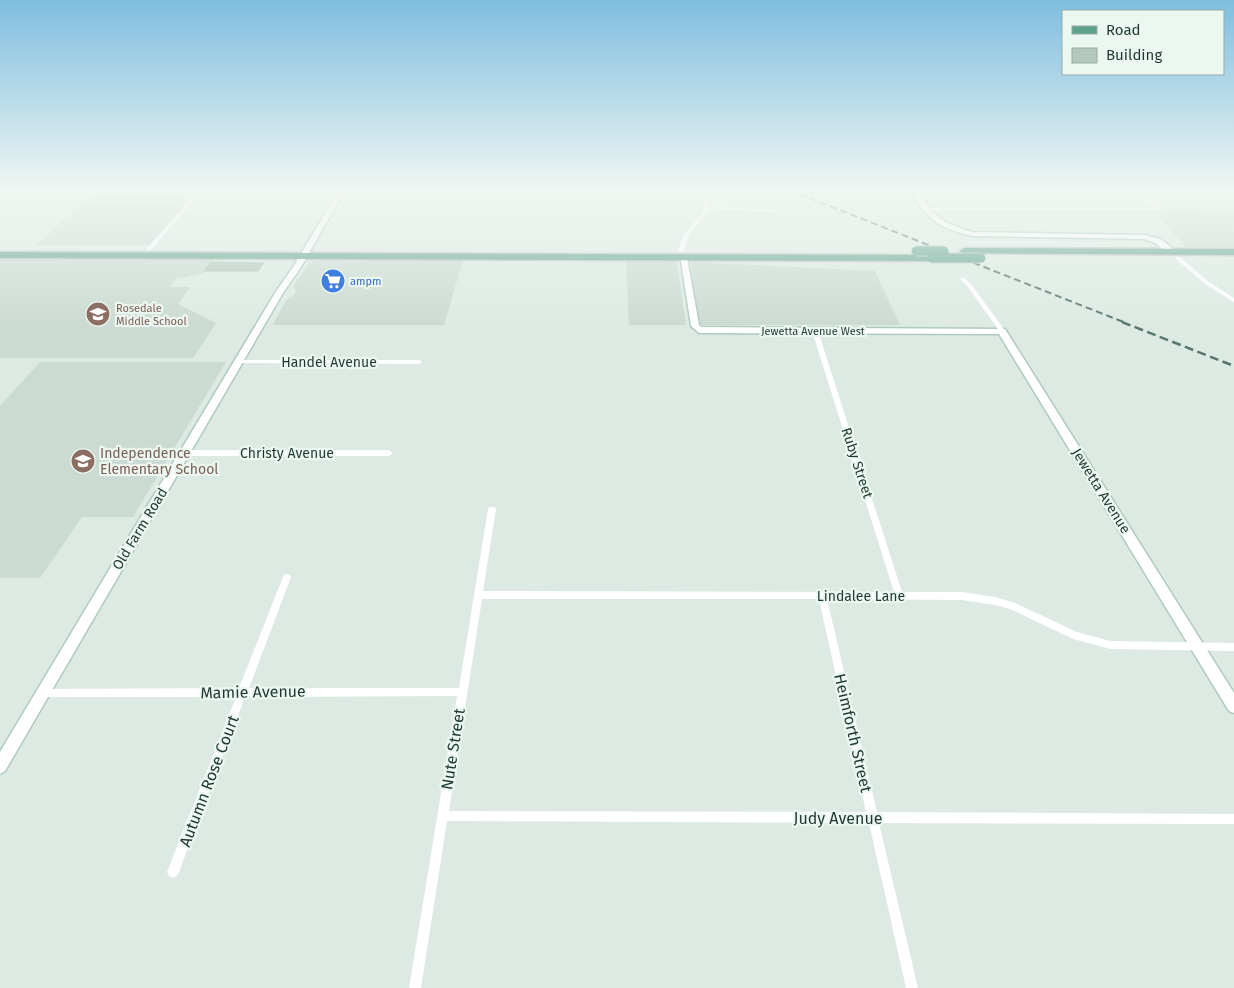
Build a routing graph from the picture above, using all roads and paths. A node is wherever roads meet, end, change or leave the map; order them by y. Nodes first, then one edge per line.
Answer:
1 (161, 236) edge
2 (315, 236) edge
3 (686, 236) edge
4 (1093, 236) edge
5 (0, 249) edge
6 (149, 249) junction
7 (205, 249) junction
8 (509, 250) junction
9 (305, 253) junction
10 (1234, 253) edge
11 (682, 254) junction
12 (0, 255) edge
13 (136, 255) junction
14 (1175, 255) junction
15 (318, 256) junction
16 (420, 256) junction
17 (1234, 258) edge
18 (368, 264) dead end
19 (963, 279) dead end
20 (1234, 300) edge
21 (815, 331) junction
22 (1002, 331) junction
23 (238, 362) junction
24 (419, 362) dead end
25 (185, 453) junction
26 (389, 453) dead end
27 (492, 509) dead end
28 (287, 577) dead end
29 (478, 595) junction
30 (822, 596) junction
31 (899, 596) junction
32 (1197, 647) junction
33 (1234, 647) edge
34 (462, 692) junction
35 (43, 693) junction
36 (242, 693) junction
37 (1234, 706) edge
38 (0, 766) edge
39 (442, 816) junction
40 (872, 818) junction
41 (1234, 819) edge
42 (173, 872) dead end
43 (415, 988) edge
44 (912, 988) edge

1 - 6 street
2 - 9 street, Old Farm Road
3 - 11 street
4 - 14 street
5 - 6 main road
6 - 7 main road
7 - 9 main road
7 - 13 main road
8 - 9 main road
8 - 11 main road
8 - 16 main road
9 - 13 main road
9 - 15 main road
9 - 23 street, Old Farm Road
10 - 14 main road
11 - 14 main road, bridge
11 - 14 main road, bridge
11 - 16 main road
11 - 21 street, Jewetta Avenue West
12 - 13 main road
14 - 17 main road
14 - 20 street
15 - 16 main road
15 - 18 main road
19 - 22 street, Jewetta Avenue
21 - 22 street, Jewetta Avenue West
21 - 31 street, Ruby Street
22 - 32 street, Jewetta Avenue
23 - 24 street, Handel Avenue
23 - 25 street, Old Farm Road
25 - 26 street, Christy Avenue
25 - 35 street, Old Farm Road
27 - 29 street, Nute Street
28 - 36 street, Autumn Rose Court
29 - 30 street, Lindalee Lane
29 - 34 street, Nute Street
30 - 31 street, Lindalee Lane
30 - 40 street, Heimforth Street
31 - 32 street, Lindalee Lane
32 - 33 street, Lindalee Lane
32 - 37 street, Jewetta Avenue
34 - 36 street, Mamie Avenue
34 - 39 street, Nute Street
35 - 36 street, Mamie Avenue
35 - 38 street, Old Farm Road
36 - 42 street, Autumn Rose Court
39 - 40 street, Judy Avenue
39 - 43 street, Nute Street
40 - 41 street, Judy Avenue
40 - 44 street, Heimforth Street

